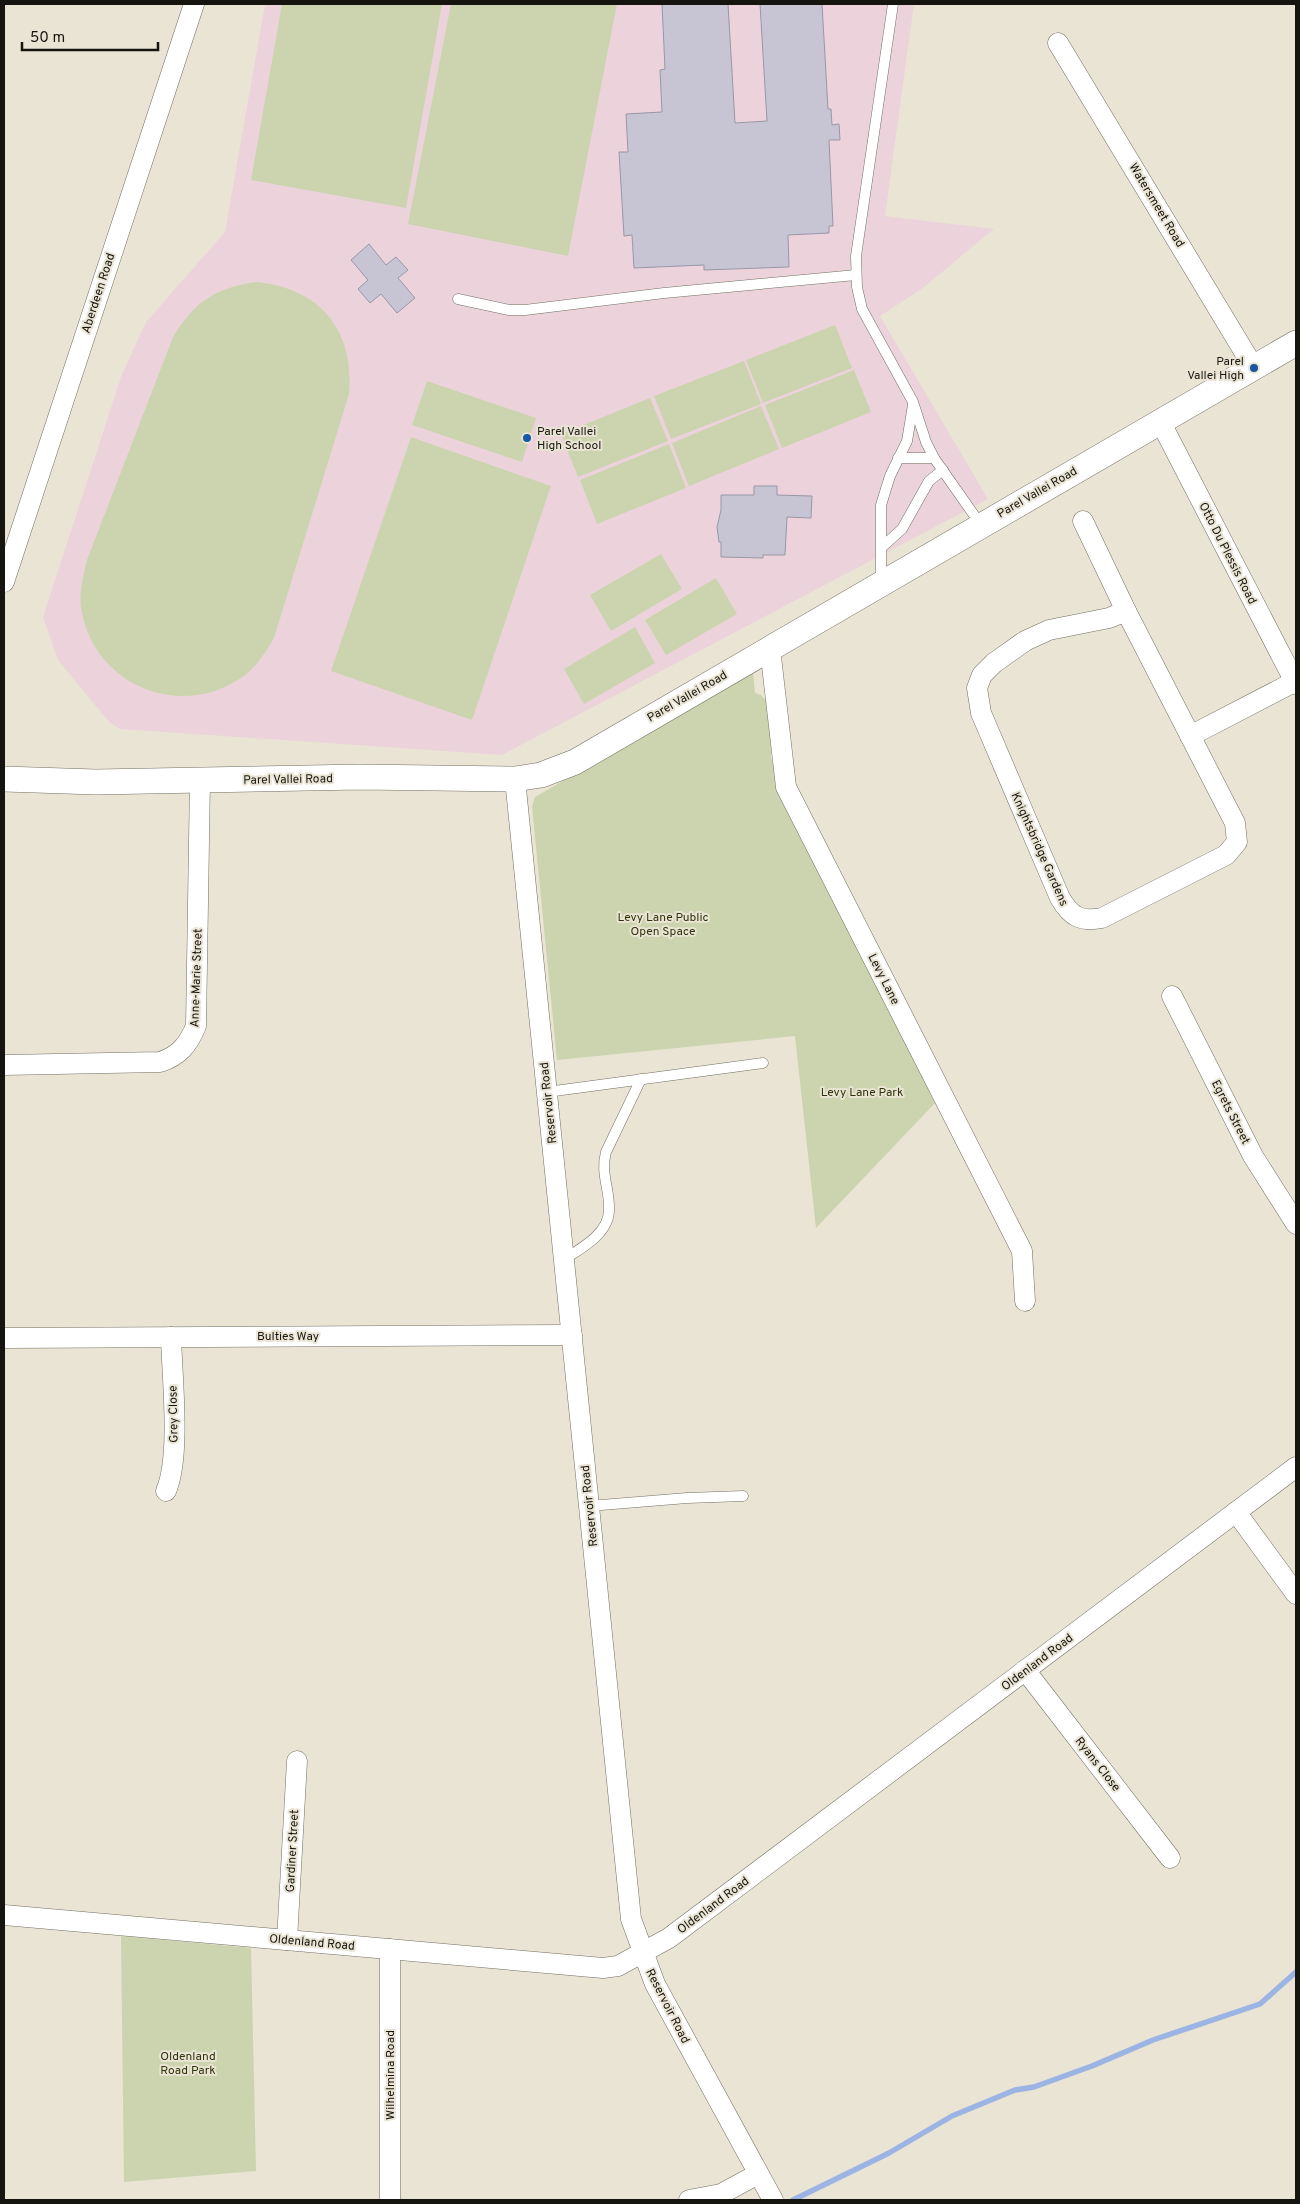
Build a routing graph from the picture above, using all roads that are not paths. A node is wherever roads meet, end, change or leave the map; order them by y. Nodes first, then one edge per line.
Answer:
1 (194, 4) edge
2 (893, 4) edge
3 (1058, 43) dead end
4 (856, 276) junction
5 (458, 299) dead end
6 (1296, 343) edge
7 (1254, 368) junction
8 (913, 402) junction
9 (1160, 421) junction
10 (898, 458) junction
11 (934, 458) junction
12 (943, 470) junction
13 (1083, 521) dead end
14 (981, 525) junction
15 (882, 547) junction
16 (4, 582) edge
17 (881, 583) junction
18 (1126, 611) junction
19 (770, 648) junction
20 (1296, 682) edge
21 (1190, 736) junction
22 (4, 779) edge
23 (515, 779) junction
24 (200, 780) junction
25 (1172, 996) dead end
26 (763, 1063) dead end
27 (4, 1065) edge
28 (641, 1079) junction
29 (547, 1092) junction
30 (1296, 1224) edge
31 (563, 1260) junction
32 (1025, 1301) dead end
33 (572, 1335) junction
34 (171, 1337) junction
35 (4, 1338) edge
36 (1296, 1467) edge
37 (166, 1491) dead end
38 (743, 1496) dead end
39 (589, 1506) junction
40 (1236, 1512) junction
41 (1296, 1594) edge
42 (1025, 1670) junction
43 (297, 1761) dead end
44 (1170, 1858) dead end
45 (4, 1915) edge
46 (287, 1940) junction
47 (390, 1949) junction
48 (643, 1952) junction
49 (758, 2174) junction
50 (390, 2200) edge
51 (689, 2200) edge
52 (773, 2200) edge

1 - 16 street, Aberdeen Road
2 - 4 lane
3 - 7 street, Watersmeet Road
4 - 5 lane
4 - 8 lane
6 - 7 street, Parel Vallei Road
7 - 9 street, Parel Vallei Road
8 - 10 lane
8 - 11 lane
9 - 14 street, Parel Vallei Road
9 - 20 street, Otto Du Plessis Road
10 - 11 lane
10 - 15 lane
11 - 12 lane
12 - 14 lane
12 - 15 lane
13 - 18 street, Knightsbridge Gardens
14 - 17 street, Parel Vallei Road
15 - 17 lane
17 - 19 street, Parel Vallei Road
18 - 21 street, Knightsbridge Gardens
18 - 21 street, Knightsbridge Gardens
19 - 23 street, Parel Vallei Road
19 - 32 street, Levy Lane
20 - 21 street
22 - 24 street, Parel Vallei Road
23 - 24 street, Parel Vallei Road
23 - 29 street, Reservoir Road
24 - 27 street, Anne-Marie Street
25 - 30 street, Egrets Street
26 - 28 lane
28 - 29 lane
28 - 31 lane
29 - 31 street, Reservoir Road
31 - 33 street, Reservoir Road
33 - 34 street, Bulties Way
33 - 39 street, Reservoir Road
34 - 35 street, Bulties Way
34 - 37 street, Grey Close
36 - 40 street, Oldenland Road
38 - 39 lane
39 - 48 street, Reservoir Road
40 - 41 street
40 - 42 street, Oldenland Road
42 - 44 street, Ryans Close
42 - 48 street, Oldenland Road
43 - 46 street, Gardiner Street
45 - 46 street, Oldenland Road
46 - 47 street, Oldenland Road
47 - 48 street, Oldenland Road
47 - 50 street, Wilhelmina Road
48 - 49 street, Reservoir Road
49 - 51 street
49 - 52 street, Reservoir Road

